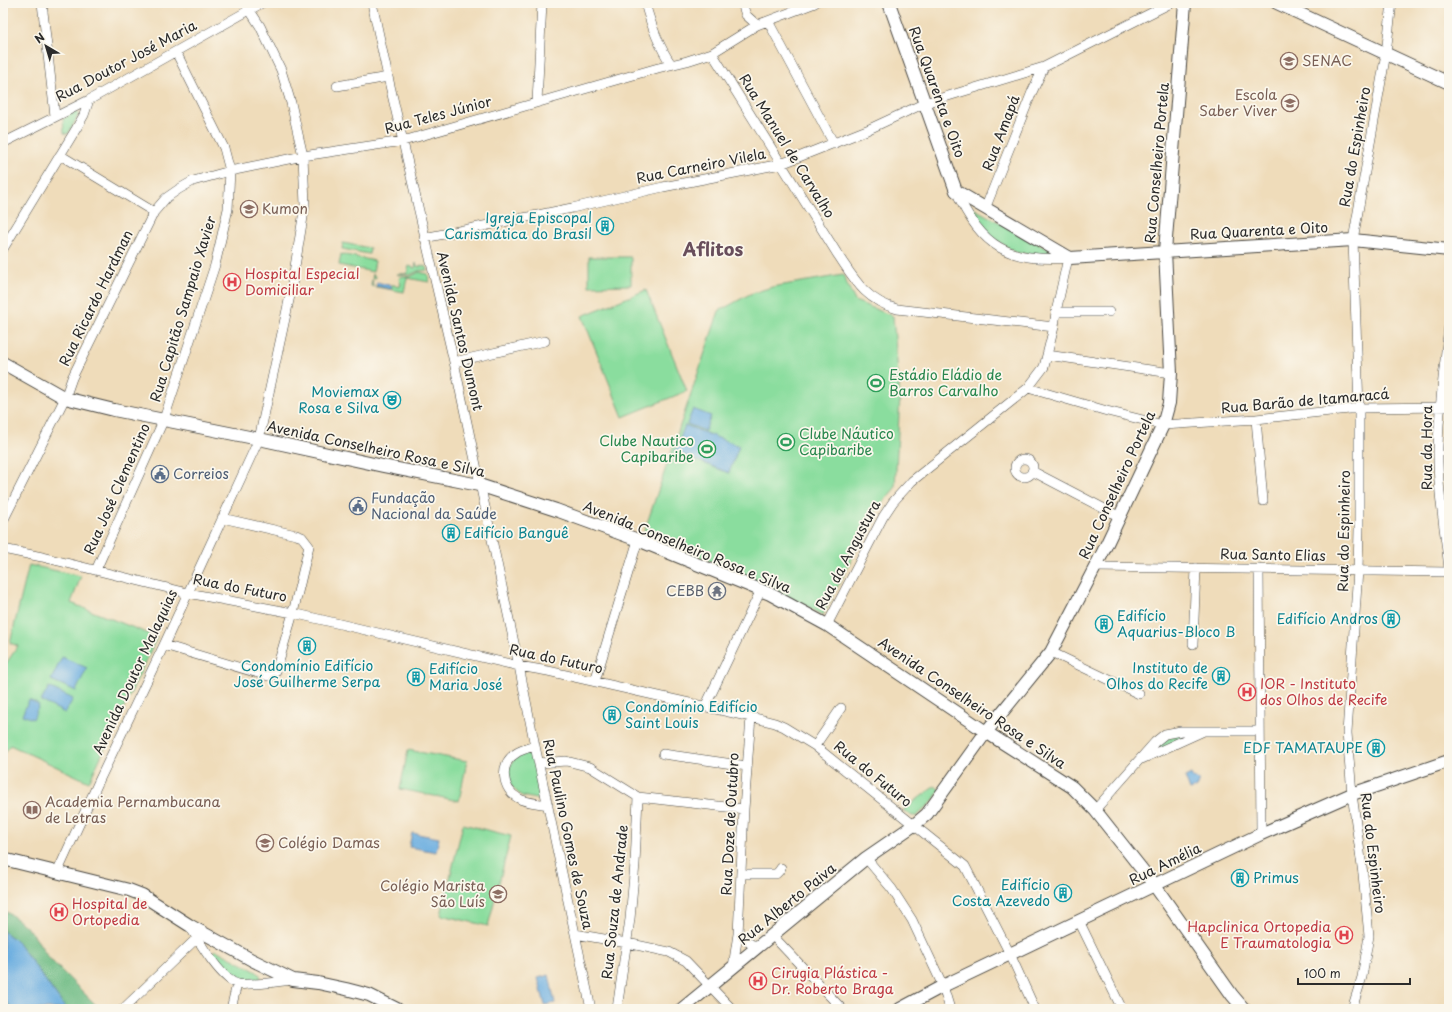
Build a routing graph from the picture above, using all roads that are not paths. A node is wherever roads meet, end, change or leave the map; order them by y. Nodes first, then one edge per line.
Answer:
1 (42, 3) edge
2 (262, 3) edge
3 (372, 3) edge
4 (542, 3) edge
5 (645, 3) edge
6 (742, 3) edge
7 (815, 3) edge
8 (889, 3) edge
9 (1172, 3) edge
10 (1185, 3) edge
11 (1277, 3) edge
12 (1392, 3) edge
13 (1293, 6) edge
14 (247, 7) edge
15 (746, 15) junction
16 (768, 21) junction
17 (757, 25) junction
18 (745, 32) junction
19 (662, 50) junction
20 (176, 52) junction
21 (712, 52) junction
22 (1386, 53) junction
23 (671, 64) junction
24 (1044, 67) junction
25 (658, 68) junction
26 (388, 77) junction
27 (1449, 83) edge
28 (337, 86) dead end
29 (89, 100) junction
30 (537, 102) junction
31 (925, 102) junction
32 (76, 105) junction
33 (84, 113) junction
34 (55, 116) junction
35 (403, 141) junction
36 (3, 143) edge
37 (834, 144) junction
38 (60, 155) junction
39 (303, 156) junction
40 (781, 164) junction
41 (230, 171) junction
42 (956, 191) junction
43 (985, 209) junction
44 (154, 212) junction
45 (424, 238) junction
46 (1353, 240) junction
47 (3, 249) edge
48 (1449, 250) edge
49 (1165, 251) junction
50 (1069, 258) junction
51 (1056, 312) junction
52 (1109, 312) dead end
53 (1449, 326) edge
54 (1054, 327) junction
55 (545, 341) dead end
56 (1047, 355) junction
57 (454, 362) junction
58 (3, 363) edge
59 (1171, 373) junction
60 (1028, 388) junction
61 (65, 398) junction
62 (1444, 407) edge
63 (1359, 408) junction
64 (164, 419) junction
65 (1256, 419) junction
66 (1163, 425) junction
67 (259, 439) junction
68 (1032, 470) dead end
69 (480, 485) junction
70 (1263, 501) dead end
71 (1120, 517) junction
72 (222, 518) junction
73 (3, 521) edge
74 (638, 540) junction
75 (3, 549) edge
76 (1096, 566) junction
77 (1196, 568) junction
78 (1259, 569) junction
79 (1449, 569) edge
80 (96, 570) junction
81 (1358, 570) junction
82 (1449, 572) edge
83 (761, 590) junction
84 (188, 593) junction
85 (293, 613) junction
86 (827, 625) junction
87 (1193, 644) dead end
88 (164, 645) junction
89 (1051, 652) junction
90 (520, 666) junction
91 (594, 682) junction
92 (1139, 694) dead end
93 (705, 707) junction
94 (841, 708) dead end
95 (751, 717) junction
96 (1207, 730) junction
97 (1260, 731) junction
98 (986, 732) junction
99 (535, 746) junction
100 (815, 746) junction
101 (663, 754) dead end
102 (1139, 761) junction
103 (1449, 761) edge
104 (539, 763) junction
105 (747, 766) junction
106 (1352, 794) junction
107 (638, 798) junction
108 (548, 805) junction
109 (744, 809) junction
110 (1095, 810) junction
111 (914, 825) junction
112 (1261, 834) junction
113 (866, 858) junction
114 (3, 859) edge
115 (781, 868) dead end
116 (57, 873) junction
117 (741, 874) junction
118 (1155, 886) junction
119 (1079, 921) junction
120 (190, 926) junction
121 (575, 934) junction
122 (738, 934) junction
123 (772, 935) junction
124 (197, 938) junction
125 (627, 942) junction
126 (759, 946) junction
127 (1010, 954) junction
128 (734, 967) junction
129 (293, 980) junction
130 (237, 984) junction
131 (710, 985) junction
132 (943, 986) junction
133 (124, 1009) edge
134 (231, 1009) edge
135 (397, 1009) edge
136 (591, 1009) edge
137 (617, 1009) edge
138 (682, 1009) edge
139 (732, 1009) edge
140 (842, 1009) edge
141 (900, 1009) edge
142 (950, 1009) edge
143 (1035, 1009) edge
144 (1122, 1009) edge
145 (1244, 1009) edge
146 (1352, 1009) edge

1 - 34 street
2 - 14 street, Rua Doutor José Maria
3 - 26 street, Avenida Santos Dumont
4 - 30 street
5 - 19 street
6 - 15 street
7 - 16 street, Rua Teles Júnior
8 - 31 main road, Rua Quarenta e Oito
9 - 24 street, Rua Carneiro Vilela
10 - 49 main road, Rua Conselheiro Portela
11 - 13 main road
12 - 22 street, Rua do Espinheiro
13 - 22 main road
14 - 20 street, Rua Doutor José Maria
14 - 39 street, Avenida Doutor Malaquias
15 - 17 street
15 - 18 street
16 - 17 street, Rua Teles Júnior
16 - 37 street
17 - 18 street, Rua Teles Júnior
18 - 21 street, Rua Teles Júnior
19 - 23 street
19 - 25 street
20 - 29 street, Rua Doutor José Maria
20 - 41 street, Rua Capitão Sampaio Xavier
21 - 23 street, Rua Teles Júnior
21 - 40 street, Rua Manuel de Carvalho
22 - 27 main road
22 - 46 street, Rua do Espinheiro
23 - 25 street, Rua Teles Júnior
24 - 31 street, Rua Carneiro Vilela
24 - 43 street, Rua Amapá
25 - 30 street, Rua Teles Júnior
26 - 28 street
26 - 35 street, Avenida Santos Dumont
29 - 32 street, Rua Doutor José Maria
29 - 33 street
30 - 35 street, Rua Teles Júnior
31 - 37 street, Rua Carneiro Vilela
31 - 42 main road, Rua Quarenta e Oito
32 - 33 street
32 - 34 street, Rua Doutor José Maria
33 - 38 street
34 - 36 street, Rua Doutor José Maria
35 - 39 street, Rua Teles Júnior
35 - 45 street, Avenida Santos Dumont
37 - 40 street, Rua Carneiro Vilela
38 - 44 street
38 - 47 street
39 - 41 street, Rua Teles Júnior
39 - 67 street, Avenida Doutor Malaquias
40 - 45 street, Rua Carneiro Vilela
40 - 54 street, Rua Manuel de Carvalho
41 - 44 street, Rua Teles Júnior
41 - 64 street, Rua Capitão Sampaio Xavier
42 - 43 main road
42 - 50 street, Rua Quarenta e Oito
43 - 50 main road
44 - 61 street, Rua Ricardo Hardman
45 - 57 street, Avenida Santos Dumont
46 - 48 main road, Rua Quarenta e Oito
46 - 49 main road, Rua Quarenta e Oito
46 - 63 street, Rua do Espinheiro
49 - 50 main road, Rua Quarenta e Oito
49 - 59 main road, Rua Conselheiro Portela
50 - 51 street, Rua da Angustura
51 - 52 street
51 - 54 street, Rua da Angustura
53 - 62 street, Rua da Hora
54 - 56 street, Rua da Angustura
55 - 57 street
56 - 59 street
56 - 60 street, Rua da Angustura
57 - 69 street, Avenida Santos Dumont
58 - 61 main road, Avenida Conselheiro Rosa e Silva
59 - 66 main road, Rua Conselheiro Portela
60 - 66 street, Rua Barão de Itamaracá
60 - 86 street, Rua da Angustura
61 - 64 main road, Avenida Conselheiro Rosa e Silva
61 - 73 street, Rua Ricardo Hardman
62 - 63 street, Rua Barão de Itamaracá
62 - 79 street, Rua da Hora
63 - 65 street, Rua Barão de Itamaracá
63 - 81 street, Rua do Espinheiro
64 - 67 main road, Avenida Conselheiro Rosa e Silva
64 - 80 street, Rua José Clementino
65 - 66 street, Rua Barão de Itamaracá
65 - 70 street
66 - 71 main road, Rua Conselheiro Portela
67 - 69 main road, Avenida Conselheiro Rosa e Silva
67 - 72 street, Avenida Doutor Malaquias
68 - 71 street
69 - 74 main road, Avenida Conselheiro Rosa e Silva
69 - 90 street, Avenida Santos Dumont
71 - 76 main road, Rua Conselheiro Portela
72 - 84 street, Avenida Doutor Malaquias
72 - 85 street
74 - 83 main road, Avenida Conselheiro Rosa e Silva
74 - 91 street
75 - 80 street, Rua do Futuro
76 - 77 street, Rua Santo Elias
76 - 89 main road, Rua Conselheiro Portela
77 - 78 street, Rua Santo Elias
77 - 87 street
78 - 81 street, Rua Santo Elias
78 - 97 street
80 - 84 street, Rua do Futuro
81 - 82 street, Rua Santo Elias
81 - 106 street, Rua do Espinheiro
83 - 86 main road, Avenida Conselheiro Rosa e Silva
83 - 93 street
84 - 85 street, Rua do Futuro
84 - 88 street, Avenida Doutor Malaquias
85 - 88 street
85 - 90 street, Rua do Futuro
86 - 98 main road, Avenida Conselheiro Rosa e Silva
88 - 116 street, Avenida Doutor Malaquias
89 - 92 street
89 - 98 main road, Rua Conselheiro Portela
90 - 91 street, Rua do Futuro
90 - 99 street, Rua Paulino Gomes de Souza
91 - 93 street, Rua do Futuro
93 - 95 street, Rua do Futuro
94 - 100 street
95 - 100 street, Rua do Futuro
95 - 105 street, Rua Doze de Outubro
96 - 97 street
96 - 102 street
96 - 102 street
97 - 112 street
98 - 110 main road, Avenida Conselheiro Rosa e Silva
98 - 111 main road, Rua Conselheiro Portela
99 - 104 street, Rua Paulino Gomes de Souza
99 - 108 street
100 - 111 street, Rua do Futuro
101 - 105 street
102 - 110 street
103 - 106 main road, Rua Amélia
104 - 107 street
104 - 108 street, Rua Paulino Gomes de Souza
105 - 109 street, Rua Doze de Outubro
106 - 112 main road, Rua Amélia
106 - 146 street, Rua do Espinheiro
107 - 109 street
107 - 125 street, Rua Souza de Andrade
108 - 121 street, Rua Paulino Gomes de Souza
109 - 117 street, Rua Doze de Outubro
110 - 118 main road, Avenida Conselheiro Rosa e Silva
111 - 113 main road, Rua Alberto Paiva
111 - 127 street, Rua do Futuro
112 - 118 main road, Rua Amélia
113 - 123 main road, Rua Alberto Paiva
113 - 132 street
114 - 116 main road
115 - 117 street
116 - 120 main road
117 - 122 street, Rua Doze de Outubro
118 - 119 main road, Rua Amélia
118 - 145 main road, Avenida Conselheiro Rosa e Silva
119 - 127 main road, Rua Amélia
119 - 144 street
120 - 124 street
120 - 129 main road
121 - 125 street
121 - 136 street, Rua Paulino Gomes de Souza
122 - 126 street
122 - 128 street, Rua Doze de Outubro
123 - 126 main road, Rua Alberto Paiva
123 - 140 street
124 - 130 street
124 - 133 street
125 - 131 street
125 - 137 street, Rua Souza de Andrade
126 - 128 main road, Rua Alberto Paiva
127 - 132 main road, Rua Amélia
127 - 143 street, Rua do Futuro
128 - 131 main road, Rua Alberto Paiva
129 - 130 street
129 - 135 main road
130 - 134 street
131 - 138 main road, Rua Alberto Paiva
131 - 139 street
132 - 141 main road, Rua Amélia
132 - 142 street

